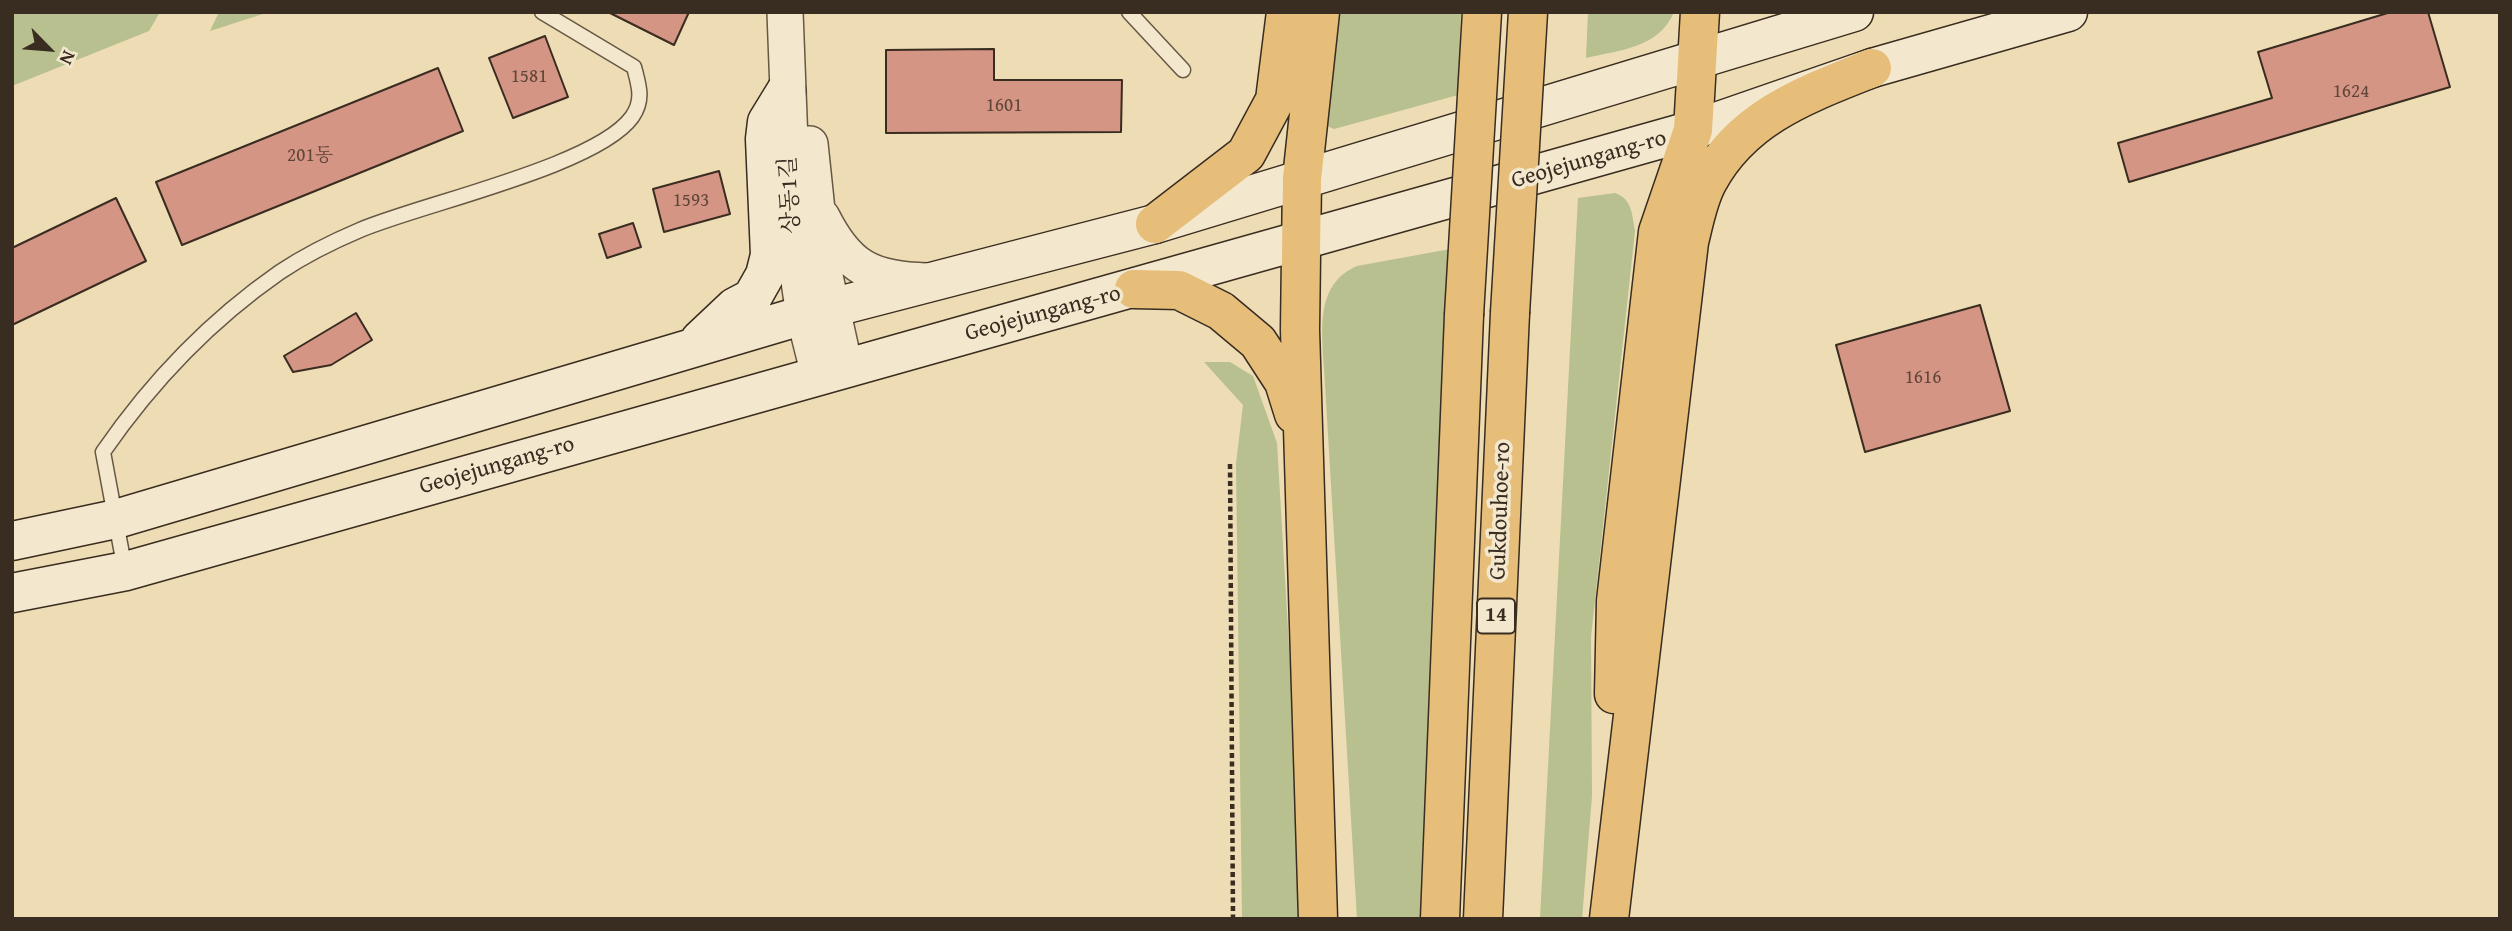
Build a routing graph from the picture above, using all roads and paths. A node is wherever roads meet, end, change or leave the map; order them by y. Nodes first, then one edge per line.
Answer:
1 (542, 12) edge
2 (785, 12) edge
3 (806, 12) edge
4 (1129, 12) edge
5 (1286, 12) edge
6 (1320, 12) edge
7 (1482, 12) edge
8 (1528, 12) edge
9 (1700, 12) edge
10 (1854, 12) edge
11 (2068, 12) edge
12 (1699, 59) junction
13 (1872, 68) junction
14 (1183, 70) dead end
15 (786, 91) junction
16 (1693, 130) junction
17 (1302, 179) junction
18 (816, 205) junction
19 (1155, 224) junction
20 (1303, 241) junction
21 (944, 281) junction
22 (1134, 289) junction
23 (818, 311) junction
24 (694, 347) junction
25 (832, 372) junction
26 (1304, 445) junction
27 (1230, 464) dead end
28 (116, 519) junction
29 (12, 541) edge
30 (126, 571) junction
31 (12, 593) edge
32 (1627, 771) junction
33 (1233, 919) edge
34 (1318, 919) edge
35 (1440, 919) edge
36 (1483, 919) edge
37 (1609, 919) edge

1 - 28 lane
2 - 15 street, 상동1길
3 - 18 street, 상동1길
4 - 14 lane
5 - 19 highway
6 - 17 highway
7 - 35 highway, Gukdouhoe-ro / 14, bridge
8 - 36 highway, Gukdouhoe-ro / 14, bridge
9 - 12 highway
10 - 12 main road
11 - 13 main road, Geojejungang-ro
12 - 16 highway
12 - 17 main road
13 - 16 main road, Geojejungang-ro
13 - 32 highway
15 - 23 street, 상동1길
15 - 24 main road
16 - 20 main road, Geojejungang-ro
16 - 32 highway
17 - 19 main road
17 - 20 highway
18 - 21 street
18 - 23 street, 상동1길
19 - 21 main road
20 - 22 main road, Geojejungang-ro
20 - 26 highway
21 - 23 main road
22 - 25 main road, Geojejungang-ro
22 - 26 highway
23 - 24 main road
23 - 25 street, 상동1길
24 - 28 main road
25 - 30 main road, Geojejungang-ro
26 - 34 highway
27 - 33 path
28 - 29 main road
28 - 30 lane
30 - 31 main road, Geojejungang-ro
32 - 37 highway

